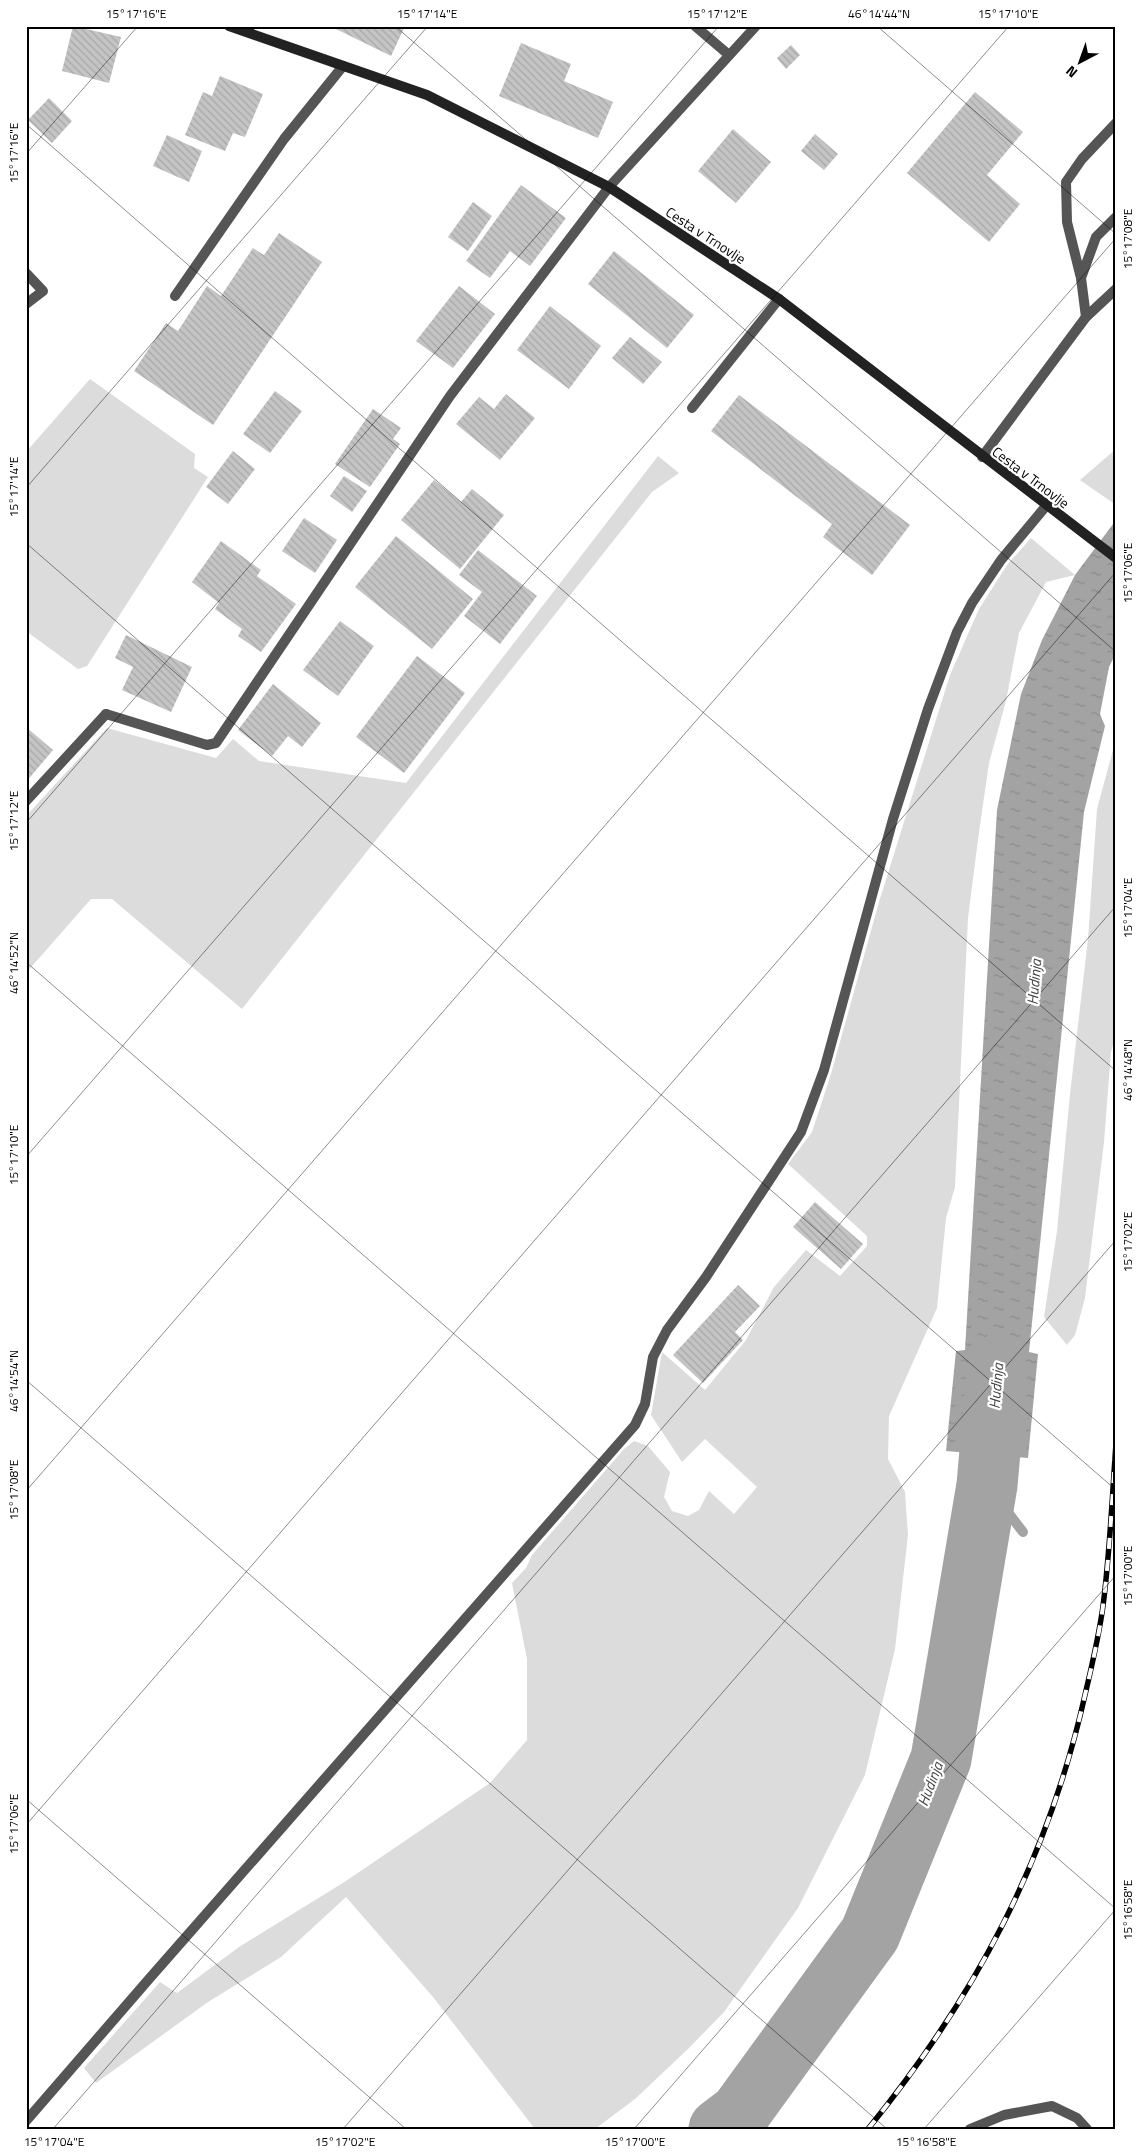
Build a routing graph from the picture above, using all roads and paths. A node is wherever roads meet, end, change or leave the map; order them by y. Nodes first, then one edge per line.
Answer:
1 (229, 26) edge
2 (695, 26) edge
3 (756, 26) edge
4 (728, 55) junction
5 (343, 66) junction
6 (1116, 123) edge
7 (609, 187) junction
8 (1116, 216) edge
9 (26, 273) edge
10 (1080, 278) junction
11 (1116, 290) edge
12 (175, 296) dead end
13 (779, 299) junction
14 (26, 304) edge
15 (1086, 317) junction
16 (692, 408) dead end
17 (982, 457) junction
18 (1046, 506) junction
19 (1116, 558) edge
20 (26, 800) edge
21 (26, 2121) edge
22 (970, 2129) edge
23 (1086, 2129) edge

1 - 5 street, Cesta v Trnovlje
2 - 4 street
3 - 4 street
4 - 7 street
5 - 7 street, Cesta v Trnovlje
5 - 12 street
6 - 10 street
7 - 13 street, Cesta v Trnovlje
7 - 20 street
8 - 10 street
9 - 14 street
10 - 15 street
11 - 15 street
13 - 16 street
13 - 17 street, Cesta v Trnovlje
15 - 17 street
17 - 18 street, Cesta v Trnovlje
18 - 19 street, Cesta v Trnovlje
18 - 21 street
22 - 23 street

